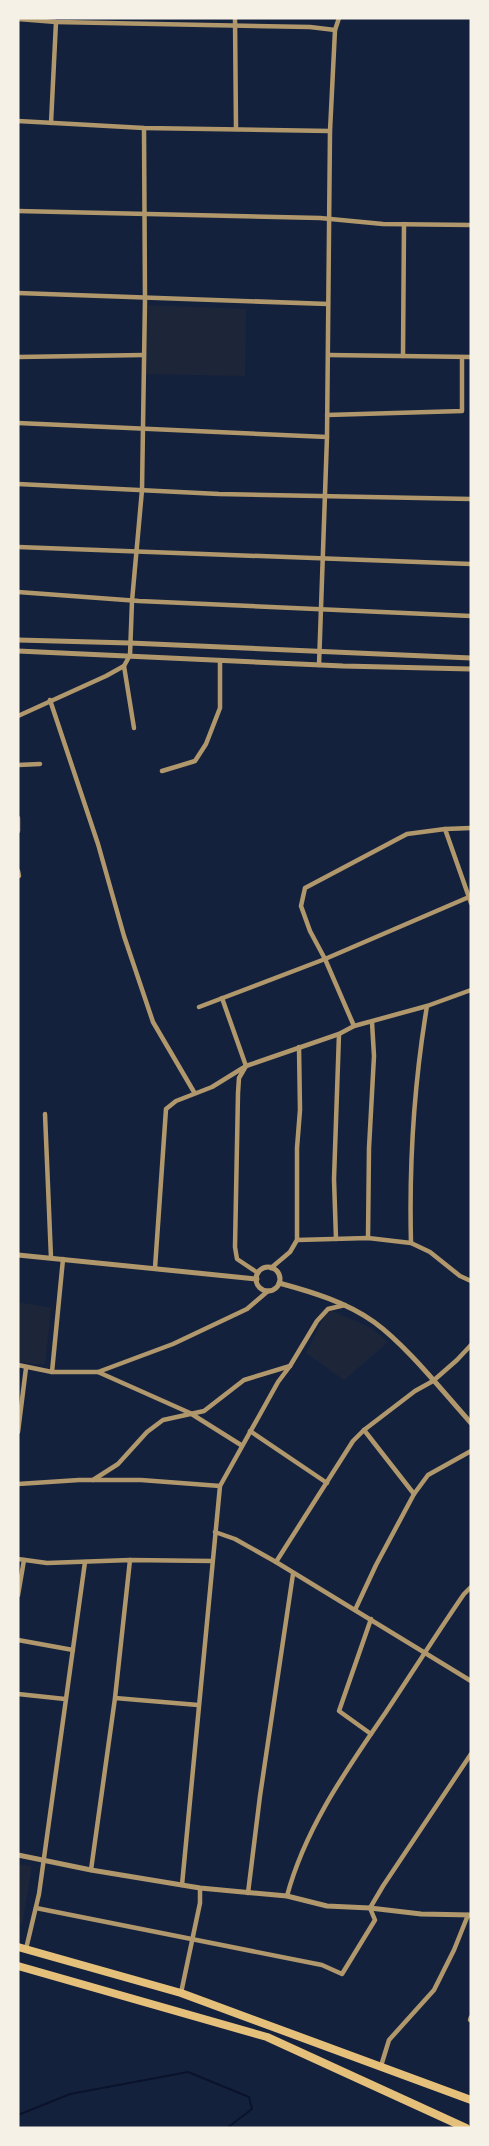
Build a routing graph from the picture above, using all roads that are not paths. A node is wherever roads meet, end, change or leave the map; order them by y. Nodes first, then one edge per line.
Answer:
1 (235, 18) edge
2 (339, 18) edge
3 (18, 19) edge
4 (156, 21) edge
5 (56, 22) junction
6 (236, 25) junction
7 (335, 30) junction
8 (18, 121) edge
9 (51, 123) junction
10 (144, 128) junction
11 (236, 129) junction
12 (330, 130) junction
13 (18, 211) edge
14 (146, 215) junction
15 (328, 219) junction
16 (404, 224) junction
17 (471, 225) edge
18 (18, 293) edge
19 (145, 299) junction
20 (328, 304) junction
21 (144, 355) junction
22 (329, 355) junction
23 (403, 356) junction
24 (18, 357) edge
25 (462, 357) junction
26 (471, 357) edge
27 (327, 415) junction
28 (18, 423) edge
29 (144, 428) junction
30 (327, 437) junction
31 (18, 484) edge
32 (142, 490) junction
33 (325, 497) junction
34 (471, 499) edge
35 (18, 547) edge
36 (137, 552) junction
37 (323, 557) junction
38 (471, 564) edge
39 (18, 592) edge
40 (132, 601) junction
41 (320, 609) junction
42 (471, 616) edge
43 (18, 640) edge
44 (130, 643) junction
45 (18, 651) edge
46 (319, 651) junction
47 (130, 655) junction
48 (471, 658) edge
49 (220, 660) junction
50 (319, 664) junction
51 (124, 666) junction
52 (471, 669) edge
53 (50, 700) junction
54 (18, 716) edge
55 (134, 728) dead end
56 (40, 764) dead end
57 (18, 765) edge
58 (162, 771) dead end
59 (18, 818) edge
60 (471, 828) edge
61 (445, 829) junction
62 (18, 831) edge
63 (18, 871) edge
64 (19, 876) edge
65 (470, 900) edge
66 (325, 959) junction
67 (470, 991) edge
68 (222, 998) junction
69 (427, 1006) junction
70 (199, 1007) dead end
71 (372, 1022) junction
72 (354, 1026) junction
73 (339, 1034) junction
74 (299, 1047) junction
75 (246, 1066) junction
76 (194, 1092) junction
77 (45, 1114) dead end
78 (368, 1238) junction
79 (336, 1239) junction
80 (297, 1240) junction
81 (411, 1243) junction
82 (18, 1255) edge
83 (51, 1258) junction
84 (63, 1259) junction
85 (155, 1268) junction
86 (271, 1268) junction
87 (257, 1276) junction
88 (471, 1281) edge
89 (279, 1283) junction
90 (268, 1291) junction
91 (345, 1305) junction
92 (471, 1345) edge
93 (18, 1365) edge
94 (290, 1366) junction
95 (26, 1368) junction
96 (52, 1372) junction
97 (98, 1372) junction
98 (433, 1381) junction
99 (190, 1413) junction
100 (471, 1423) edge
101 (364, 1430) junction
102 (250, 1431) junction
103 (18, 1432) edge
104 (241, 1445) junction
105 (471, 1451) edge
106 (93, 1480) junction
107 (327, 1483) junction
108 (18, 1484) edge
109 (220, 1486) junction
110 (414, 1494) junction
111 (215, 1532) junction
112 (21, 1560) edge
113 (130, 1560) junction
114 (212, 1561) junction
115 (85, 1562) junction
116 (276, 1562) junction
117 (293, 1574) junction
118 (471, 1587) edge
119 (18, 1595) edge
120 (355, 1610) junction
121 (371, 1619) junction
122 (18, 1640) edge
123 (73, 1650) junction
124 (424, 1651) junction
125 (471, 1681) edge
126 (18, 1694) edge
127 (115, 1698) junction
128 (65, 1699) junction
129 (198, 1705) junction
130 (371, 1734) junction
131 (471, 1754) edge
132 (18, 1855) edge
133 (43, 1860) junction
134 (91, 1870) junction
135 (182, 1885) junction
136 (200, 1888) junction
137 (248, 1893) junction
138 (287, 1896) junction
139 (36, 1908) junction
140 (370, 1908) junction
141 (469, 1915) edge
142 (192, 1939) junction
143 (22, 1948) edge
144 (18, 1966) edge
145 (181, 1993) junction
146 (381, 2066) junction
147 (471, 2100) edge
148 (462, 2127) edge

1 - 6 street
2 - 7 street
3 - 5 street
4 - 5 street
4 - 6 street
5 - 9 street
6 - 7 street
6 - 11 street
7 - 12 street
8 - 9 street
9 - 10 street
10 - 11 street
10 - 14 street
11 - 12 street
12 - 15 street
13 - 14 street
14 - 15 street
14 - 19 street
15 - 16 street
15 - 20 street
16 - 17 street
16 - 23 street
18 - 19 street
19 - 20 street
19 - 21 street
20 - 22 street
21 - 24 street
21 - 29 street
22 - 23 street
22 - 27 street
23 - 25 street
25 - 26 street
25 - 27 street
27 - 30 street
28 - 29 street
29 - 30 street
29 - 32 street
30 - 33 street
31 - 32 street
32 - 33 street
32 - 36 street
33 - 34 street
33 - 37 street
35 - 36 street
36 - 37 street
36 - 40 street
37 - 38 street
37 - 41 street
39 - 40 street
40 - 41 street
40 - 44 street
41 - 42 street
41 - 46 street
43 - 44 street
44 - 46 street
44 - 47 street
45 - 47 street
46 - 48 street
46 - 50 street
47 - 49 street
47 - 51 street
49 - 50 street
49 - 58 street
50 - 52 street
51 - 53 street
51 - 55 street
53 - 54 street
53 - 76 street
56 - 57 street
59 - 62 street
60 - 61 street
61 - 65 street
61 - 66 street
63 - 64 street
65 - 66 street
66 - 68 street
66 - 72 street
67 - 69 street
68 - 70 street
68 - 75 street
69 - 71 street
69 - 81 street
71 - 72 street
71 - 78 street
72 - 73 street
73 - 74 street
73 - 79 street
74 - 75 street
74 - 80 street
75 - 76 street
75 - 87 street
76 - 85 street
77 - 83 street
78 - 79 street
78 - 81 street
79 - 80 street
80 - 86 street
81 - 88 street
82 - 83 street
83 - 84 street
84 - 85 street
84 - 96 street
85 - 87 street
86 - 87 street
86 - 89 street
87 - 90 street
89 - 90 street
89 - 91 street
90 - 97 street
91 - 94 street
91 - 98 street
92 - 98 street
93 - 95 street
94 - 99 street
94 - 102 street
95 - 96 street
95 - 103 street
96 - 97 street
97 - 99 street
98 - 100 street
98 - 101 street
99 - 104 street
99 - 106 street
101 - 107 street
101 - 110 street
102 - 104 street
102 - 107 street
104 - 109 street
105 - 110 street
106 - 108 street
106 - 109 street
107 - 116 street
109 - 111 street
110 - 120 street
111 - 114 street
111 - 116 street
112 - 115 street
112 - 119 street
113 - 114 street
113 - 115 street
113 - 127 street
114 - 129 street
115 - 123 street
116 - 117 street
117 - 120 street
117 - 137 street
118 - 124 street
120 - 121 street
121 - 124 street
121 - 130 street
122 - 123 street
123 - 128 street
124 - 125 street
124 - 130 street
126 - 128 street
127 - 129 street
127 - 134 street
128 - 133 street
129 - 135 street
130 - 138 street
131 - 140 street
132 - 133 street
133 - 134 street
133 - 139 street
134 - 135 street
135 - 136 street
136 - 137 street
136 - 142 street
137 - 138 street
138 - 140 street
139 - 142 street
139 - 143 street
140 - 141 street
140 - 142 street
141 - 146 street
142 - 145 street
143 - 145 highway
144 - 148 highway
145 - 146 highway
146 - 147 highway

